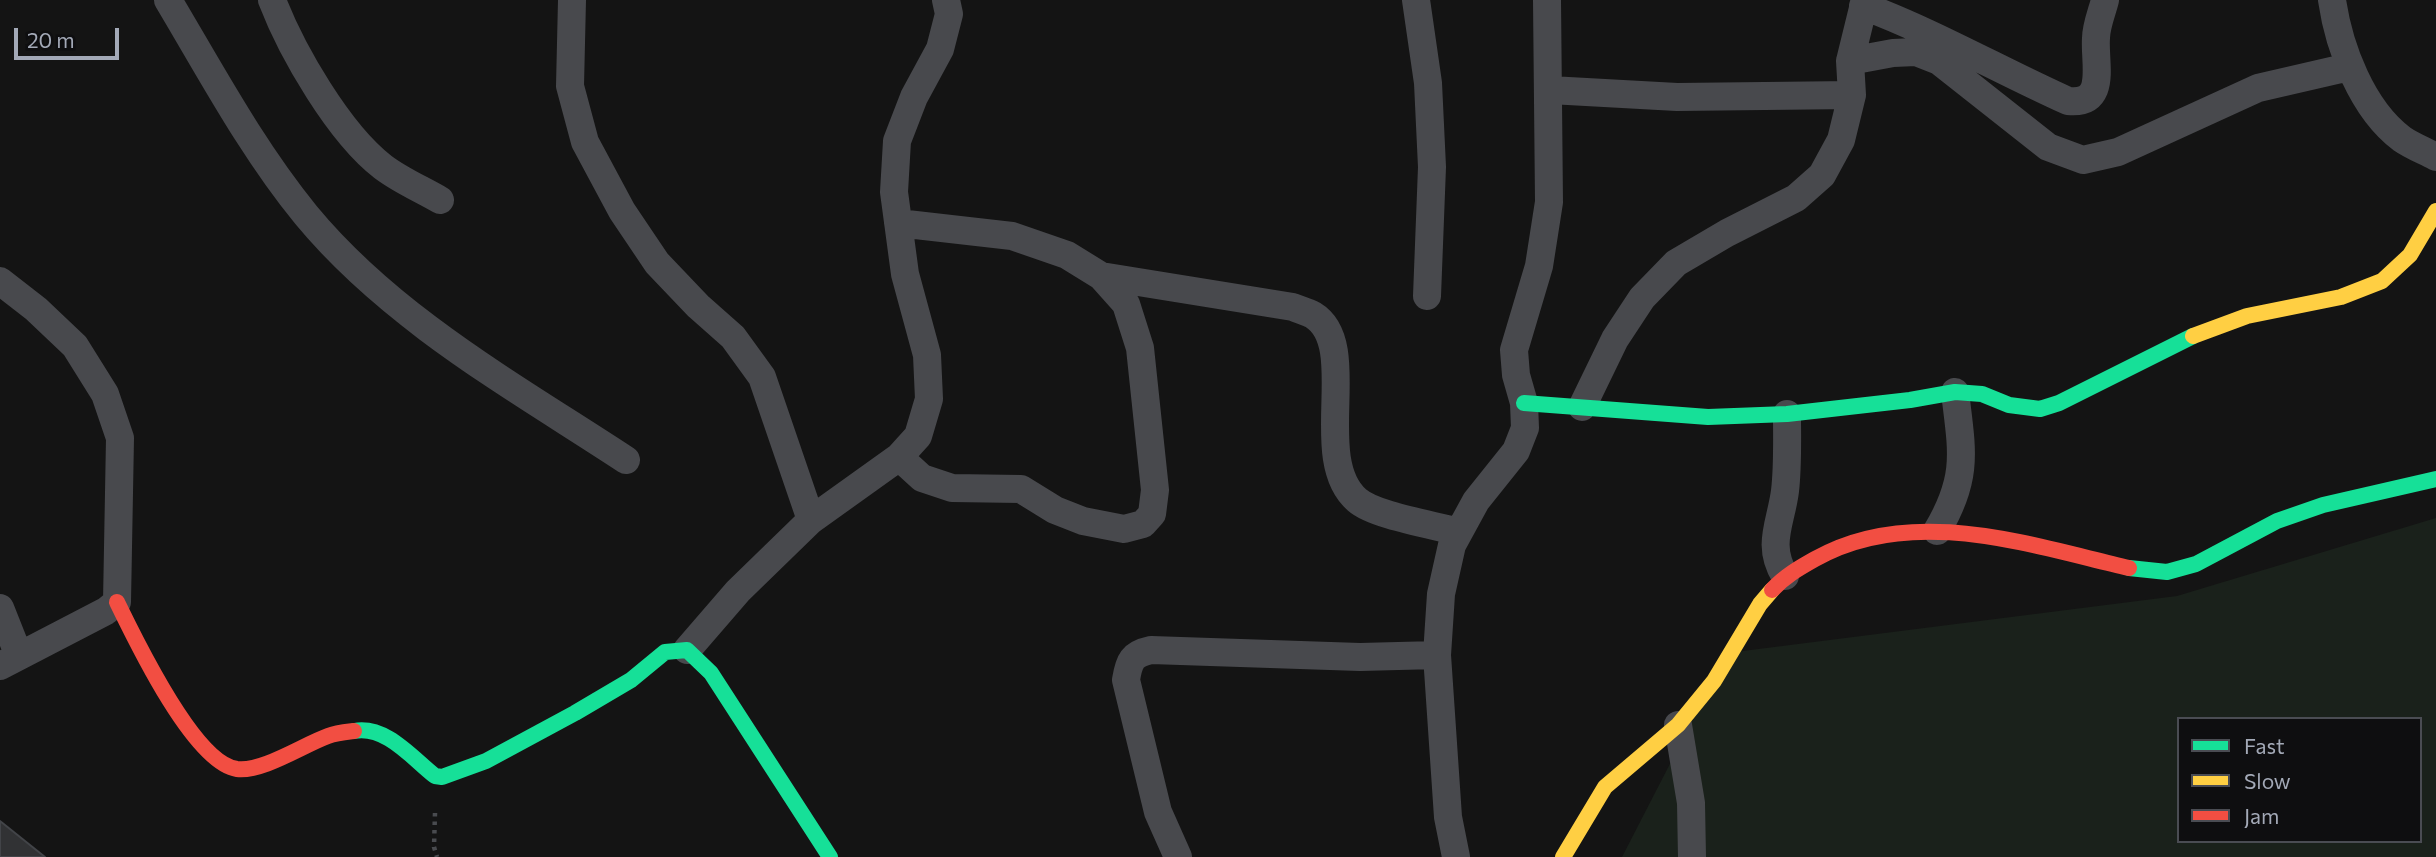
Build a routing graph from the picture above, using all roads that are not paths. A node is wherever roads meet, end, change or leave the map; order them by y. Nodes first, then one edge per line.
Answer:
1 (168, 0) edge
2 (272, 0) edge
3 (572, 0) edge
4 (946, 0) edge
5 (1416, 0) edge
6 (1547, 0) edge
7 (2105, 0) edge
8 (2332, 0) edge
9 (1864, 3) edge
10 (1850, 61) junction
11 (2349, 67) junction
12 (1549, 90) junction
13 (1852, 95) junction
14 (2436, 158) edge
15 (440, 200) dead end
16 (2436, 211) edge
17 (898, 223) junction
18 (1101, 276) junction
19 (0, 281) edge
20 (1427, 296) dead end
21 (1955, 392) junction
22 (1524, 402) junction
23 (1582, 407) junction
24 (1787, 414) junction
25 (899, 457) junction
26 (626, 460) dead end
27 (2436, 479) edge
28 (811, 520) junction
29 (1937, 531) junction
30 (1459, 532) junction
31 (1785, 576) junction
32 (117, 602) junction
33 (0, 608) edge
34 (687, 650) junction
35 (1437, 655) junction
36 (9, 661) edge
37 (1678, 725) junction
38 (830, 857) edge
39 (1178, 857) edge
40 (1456, 857) edge
41 (1563, 857) edge
42 (1692, 857) edge

1 - 26 street
2 - 15 street
3 - 28 street
4 - 17 street
5 - 20 street
6 - 12 street
7 - 9 street
8 - 11 street
9 - 10 street
10 - 11 street
10 - 13 street
11 - 14 street
12 - 13 street
12 - 22 street
13 - 23 street
16 - 21 street
17 - 18 street
17 - 25 street
18 - 25 street
18 - 30 street
19 - 32 street
21 - 24 street
21 - 29 street
22 - 23 street
22 - 30 street
23 - 24 street
24 - 31 street
25 - 28 street
27 - 29 street
28 - 34 street
29 - 31 street
30 - 35 street
31 - 37 street
32 - 34 street
32 - 36 street
33 - 36 street
34 - 38 street
35 - 39 street
35 - 40 street
37 - 41 street
37 - 42 street

